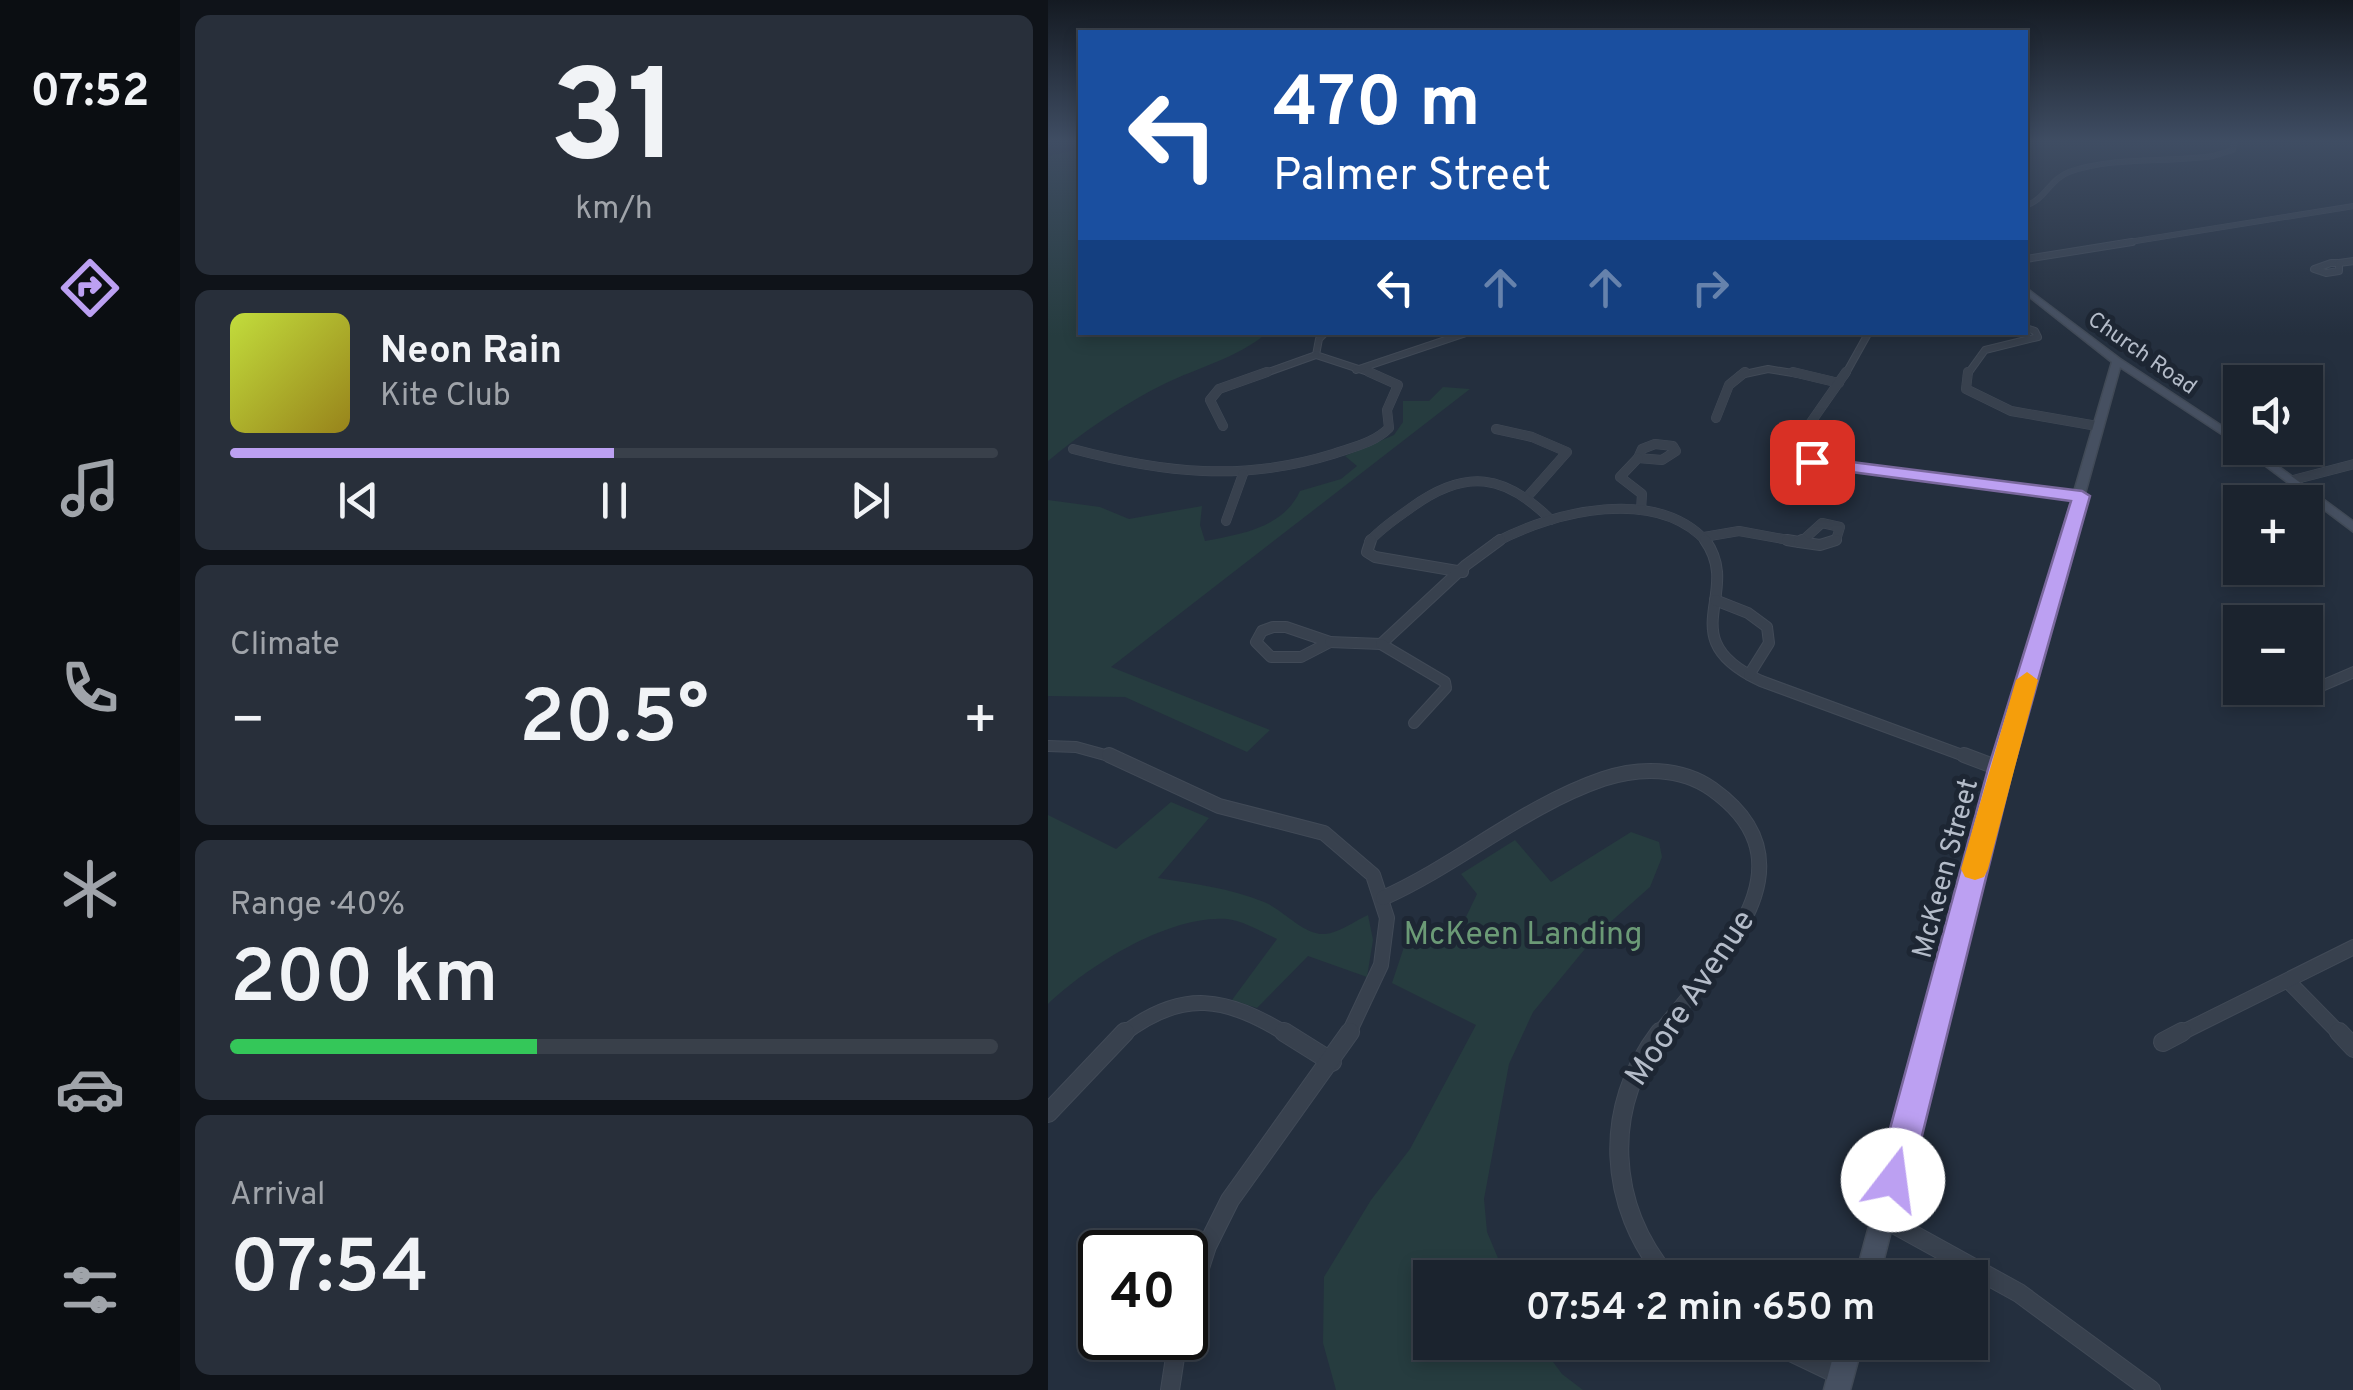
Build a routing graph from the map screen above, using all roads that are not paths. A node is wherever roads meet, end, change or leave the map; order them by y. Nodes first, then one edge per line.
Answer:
1 (2349, 207) edge
2 (2028, 259) edge
3 (2354, 261) edge
4 (2338, 263) dead end
5 (2028, 292) edge
6 (2028, 330) edge
7 (1324, 335) edge
8 (1460, 335) edge
9 (1866, 335) edge
10 (2004, 335) edge
11 (2000, 342) junction
12 (1316, 355) junction
13 (2118, 361) junction
14 (1356, 370) junction
15 (1839, 384) junction
16 (1716, 418) dead end
17 (1223, 426) dead end
18 (2098, 426) junction
19 (1496, 429) dead end
20 (2223, 432) edge
21 (1073, 449) dead end
22 (1638, 458) dead end
23 (2354, 464) edge
24 (2272, 465) edge
25 (1243, 474) junction
26 (2293, 480) junction
27 (1528, 495) junction
28 (2082, 496) junction
29 (1641, 510) junction
30 (1551, 520) junction
31 (1226, 521) dead end
32 (2354, 528) edge
33 (1704, 538) junction
34 (1799, 542) dead end
35 (1463, 572) junction
36 (1716, 600) junction
37 (1330, 642) junction
38 (1381, 644) junction
39 (2354, 672) edge
40 (1749, 675) junction
41 (2323, 685) edge
42 (1414, 722) dead end
43 (1048, 746) edge
44 (2001, 769) junction
45 (1383, 898) junction
46 (2354, 947) edge
47 (2289, 982) junction
48 (2163, 1042) dead end
49 (2354, 1048) edge
50 (1332, 1062) junction
51 (1048, 1112) edge
52 (1884, 1218) junction
53 (1208, 1242) edge
54 (1654, 1260) edge
55 (1872, 1260) edge
56 (1175, 1360) edge
57 (1800, 1360) edge
58 (1839, 1383) edge
59 (1170, 1390) edge
60 (2151, 1390) edge

1 - 2 street
3 - 4 street
5 - 13 street, Church Road
6 - 11 street
7 - 12 street
8 - 14 street
9 - 15 street
10 - 11 street
11 - 18 street
12 - 14 street
12 - 17 street
13 - 18 street, McKeen Street
13 - 20 street, Church Road
14 - 25 street
15 - 16 street
15 - 28 street
18 - 28 street, McKeen Street
19 - 27 street
21 - 25 street
22 - 29 street
23 - 26 street
24 - 26 street
25 - 31 street
26 - 32 street
27 - 30 street
27 - 35 street
28 - 44 street, McKeen Street
29 - 30 street
29 - 33 street
30 - 35 street
33 - 34 street
33 - 36 street
35 - 38 street
36 - 40 street
36 - 40 street
37 - 37 street
37 - 38 street
38 - 42 street
39 - 41 street
40 - 44 street
43 - 45 street
44 - 52 street, McKeen Street
45 - 50 street
45 - 54 street, Moore Avenue
46 - 47 street
47 - 48 street
47 - 49 street
50 - 51 street
50 - 53 street
52 - 55 street, McKeen Street
52 - 60 street
56 - 59 street
57 - 58 street

